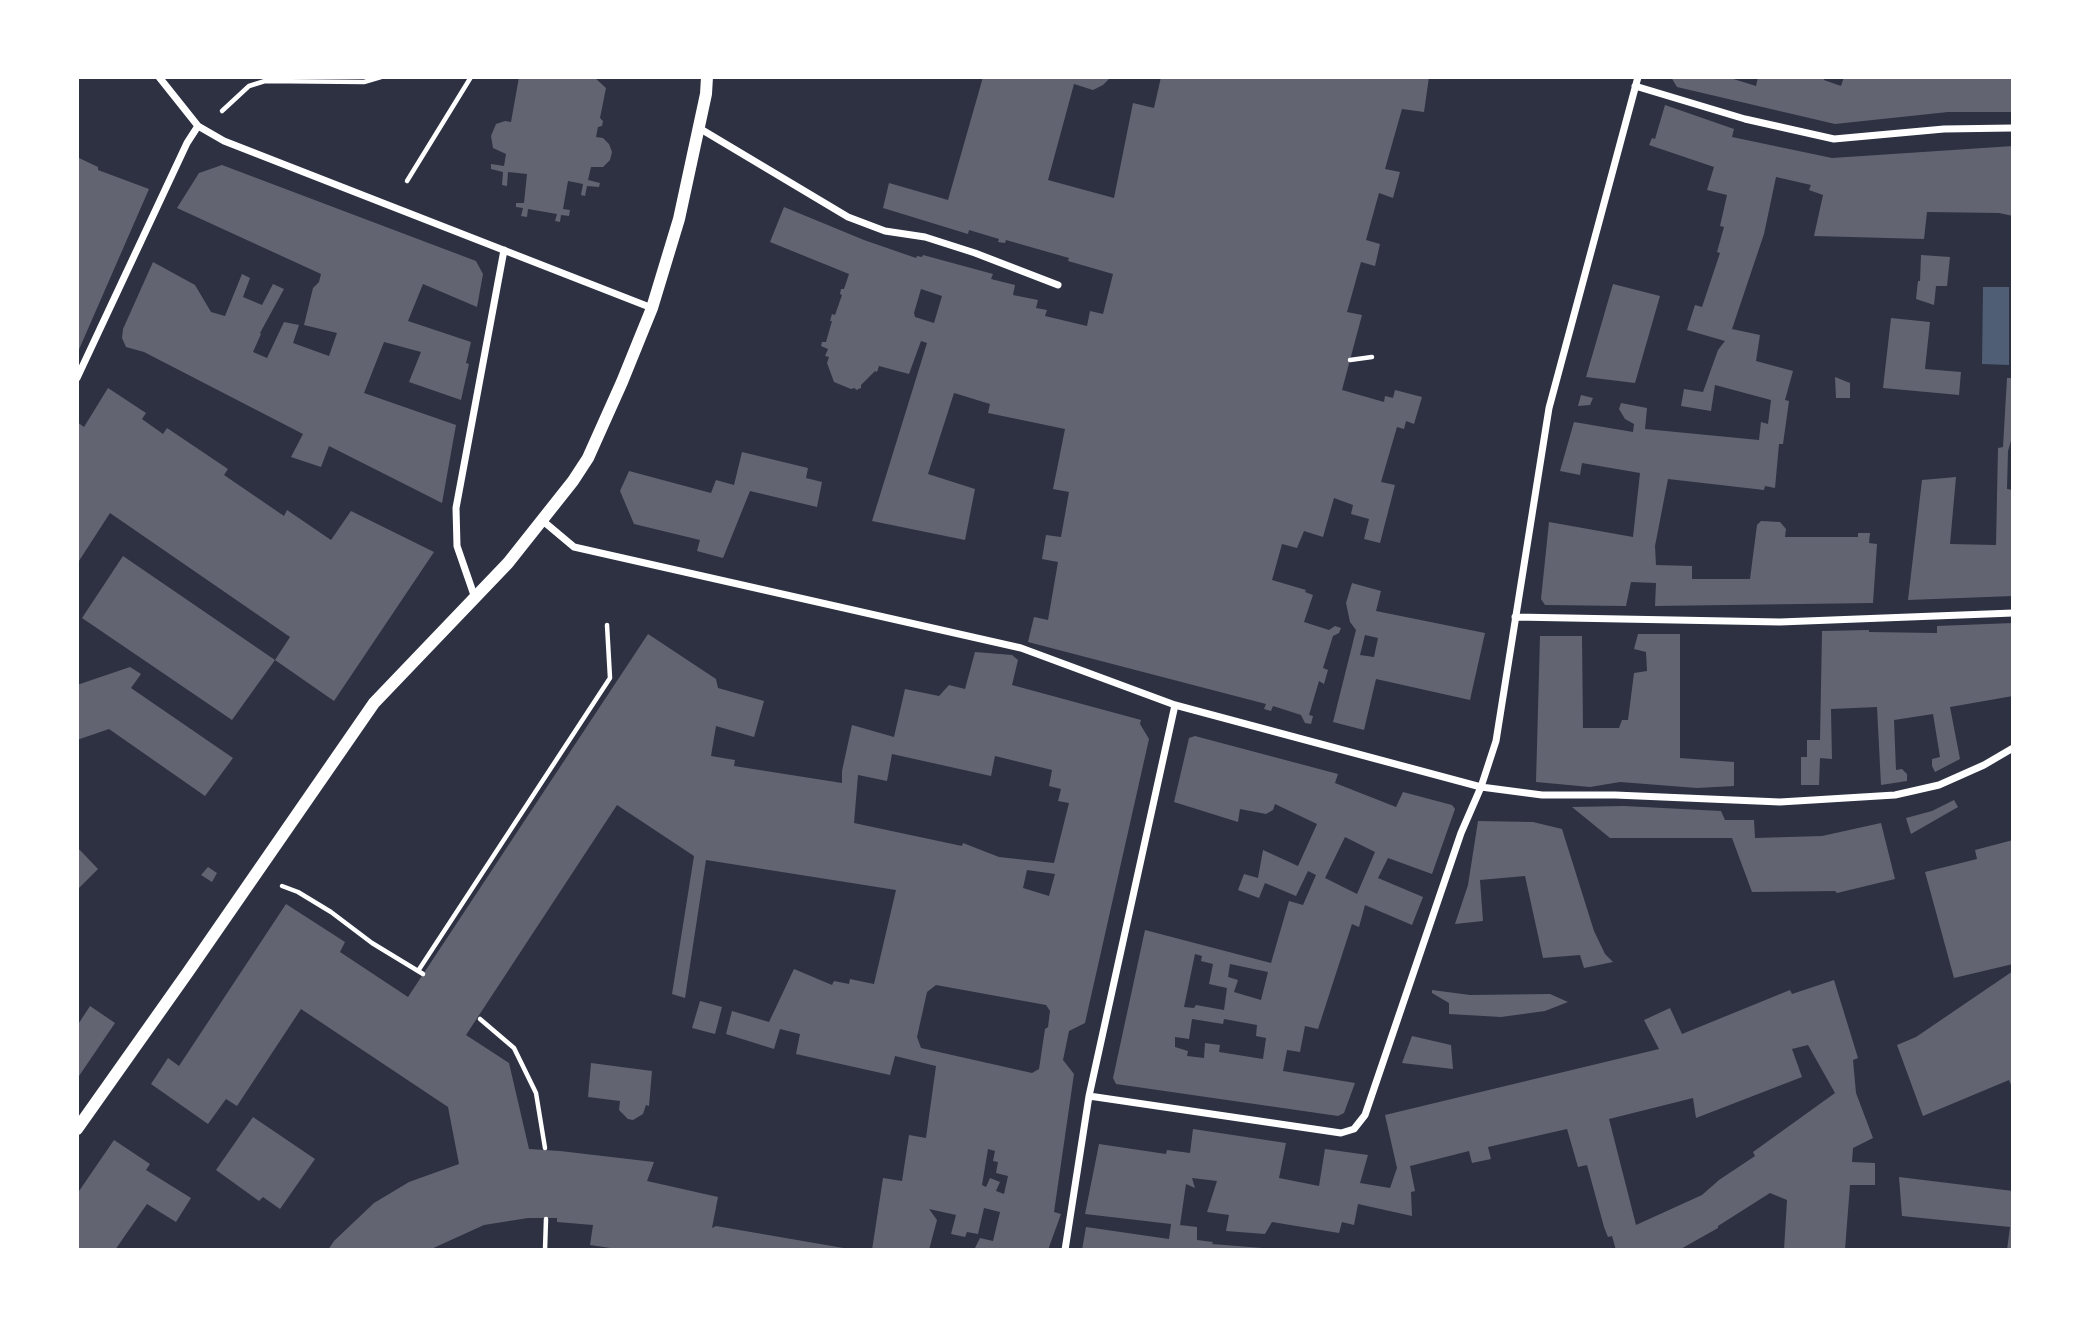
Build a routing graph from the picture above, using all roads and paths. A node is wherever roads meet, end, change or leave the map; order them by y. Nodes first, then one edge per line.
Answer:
1 (159, 77) edge
2 (382, 77) edge
3 (471, 77) edge
4 (707, 77) edge
5 (1638, 77) edge
6 (1635, 86) junction
7 (198, 126) junction
8 (699, 128) junction
9 (2013, 128) edge
10 (407, 181) dead end
11 (504, 250) junction
12 (1058, 285) dead end
13 (652, 308) junction
14 (1372, 357) dead end
15 (1350, 360) dead end
16 (77, 378) edge
17 (543, 521) junction
18 (475, 598) junction
19 (2013, 613) edge
20 (1515, 617) junction
21 (607, 625) dead end
22 (1175, 705) junction
23 (2013, 748) edge
24 (1481, 786) junction
25 (254, 877) junction
26 (480, 1019) dead end
27 (1089, 1096) junction
28 (77, 1129) edge
29 (545, 1149) dead end
30 (546, 1219) dead end
31 (545, 1250) edge
32 (1065, 1250) edge

1 - 7 street
2 - 7 path
3 - 10 path
4 - 8 street
5 - 6 street
6 - 9 street
6 - 20 street
7 - 11 street
7 - 16 street
8 - 12 street
8 - 13 street
11 - 13 street
11 - 18 street
13 - 17 street
14 - 15 path
17 - 18 street
17 - 22 street
18 - 25 street
19 - 20 street
20 - 24 street
21 - 25 path
22 - 24 street
22 - 27 street
23 - 24 street
24 - 27 street
25 - 28 street
26 - 29 path
27 - 32 street
30 - 31 path

